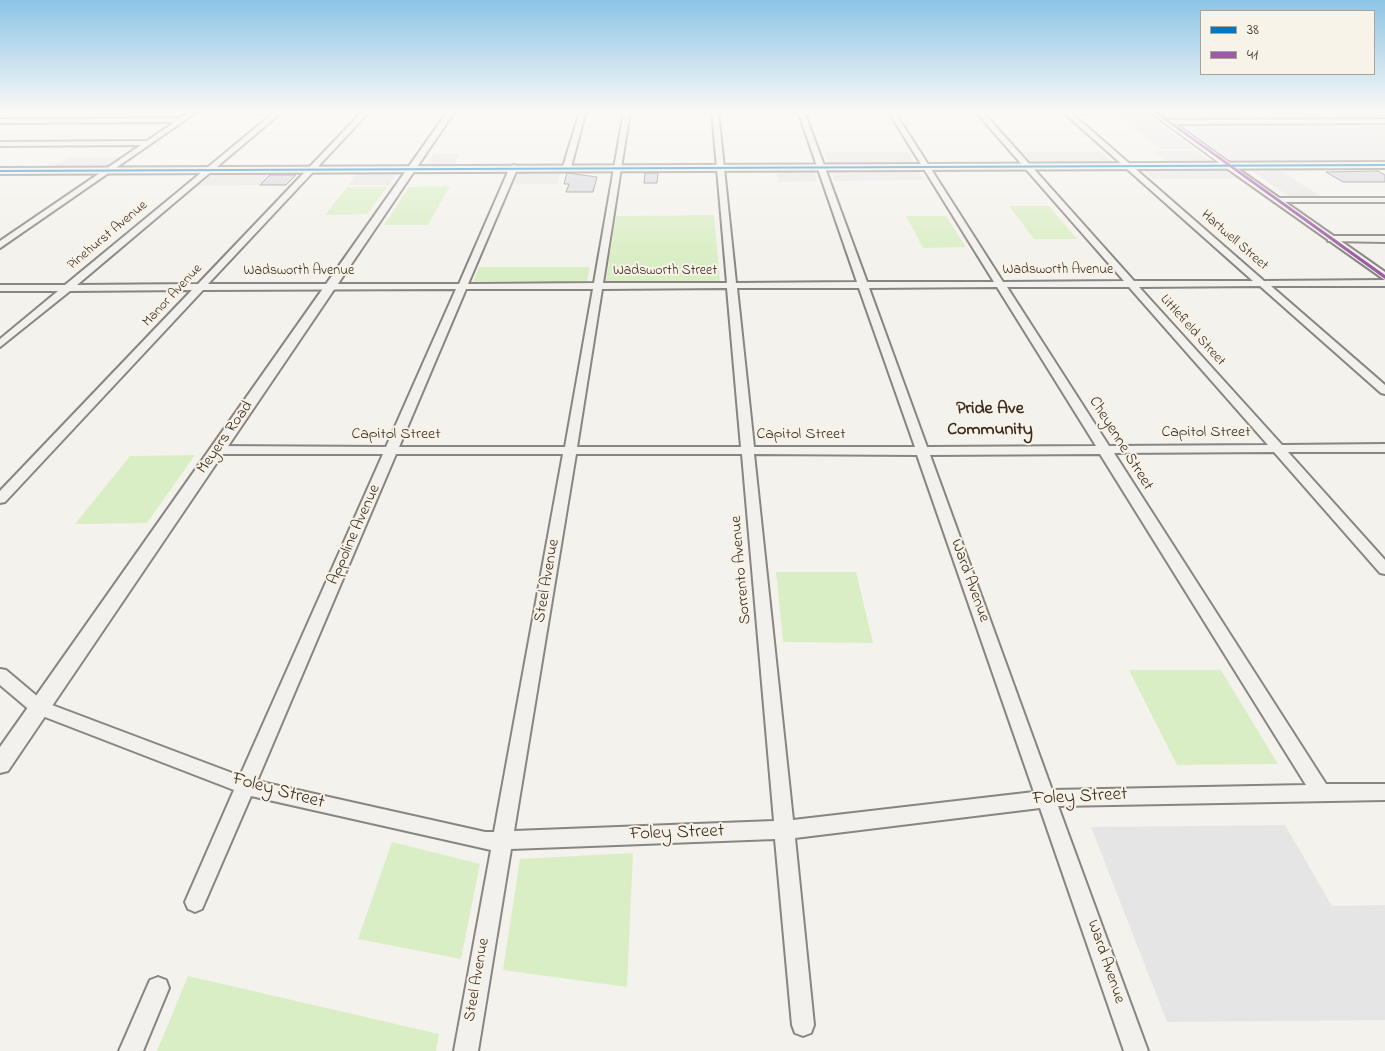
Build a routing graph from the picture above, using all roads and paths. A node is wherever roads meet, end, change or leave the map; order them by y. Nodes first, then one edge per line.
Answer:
1 (123, 160) edge
2 (222, 160) edge
3 (320, 160) edge
4 (418, 160) edge
5 (569, 160) edge
6 (618, 160) edge
7 (719, 160) edge
8 (819, 160) edge
9 (922, 160) edge
10 (1022, 160) edge
11 (1121, 160) edge
12 (1221, 160) edge
13 (1127, 165) junction
14 (1228, 165) junction
15 (1385, 165) edge
16 (720, 166) junction
17 (821, 166) junction
18 (926, 166) junction
19 (1027, 166) junction
20 (514, 167) junction
21 (567, 167) junction
22 (617, 167) junction
23 (412, 168) junction
24 (312, 169) junction
25 (108, 170) junction
26 (210, 170) junction
27 (2, 173) edge
28 (1277, 200) junction
29 (1385, 200) edge
30 (1331, 239) junction
31 (1385, 239) edge
32 (0, 244) edge
33 (1385, 277) edge
34 (1385, 283) edge
35 (1132, 284) junction
36 (1262, 284) junction
37 (1001, 285) junction
38 (331, 286) junction
39 (464, 286) junction
40 (598, 286) junction
41 (732, 286) junction
42 (864, 286) junction
43 (200, 287) junction
44 (0, 288) edge
45 (68, 288) junction
46 (0, 344) edge
47 (1385, 391) edge
48 (1385, 448) edge
49 (1278, 449) junction
50 (217, 450) junction
51 (1106, 450) junction
52 (392, 451) junction
53 (570, 451) junction
54 (749, 451) junction
55 (923, 451) junction
56 (0, 499) edge
57 (1385, 569) edge
58 (0, 675) edge
59 (38, 707) junction
60 (0, 764) edge
61 (244, 786) junction
62 (1385, 792) edge
63 (1321, 793) junction
64 (1048, 798) junction
65 (784, 830) junction
66 (502, 841) junction
67 (195, 902) dead end
68 (158, 988) dead end
69 (803, 1025) dead end
70 (131, 1051) edge
71 (466, 1051) edge
72 (1136, 1051) edge

1 - 25 street
2 - 26 street, Pinehurst Avenue
3 - 24 street, Manor Avenue
4 - 23 street, Meyers Road
5 - 21 street
6 - 22 street, Steel Avenue
7 - 16 street, Sorrento Avenue
8 - 17 street, Ward Avenue
9 - 18 street, Cheyenne Street
10 - 19 street, Littlefield Street
11 - 13 street, Hartwell Street
12 - 14 main road
13 - 14 main road
13 - 19 main road
13 - 36 street, Hartwell Street
14 - 15 main road
14 - 28 street
16 - 17 main road
16 - 22 main road
16 - 41 street, Sorrento Avenue
17 - 18 main road
17 - 42 street, Ward Avenue
18 - 19 main road
18 - 37 street, Cheyenne Street
19 - 35 street, Littlefield Street
20 - 21 main road
20 - 23 main road
20 - 39 street, Appoline Avenue
21 - 22 main road
22 - 40 street, Steel Avenue
23 - 24 main road
23 - 38 street, Meyers Road
24 - 26 main road
24 - 43 street, Manor Avenue
25 - 26 main road
25 - 27 main road
25 - 32 street
26 - 45 street, Pinehurst Avenue
28 - 29 street
28 - 30 street
30 - 31 street
30 - 33 street
34 - 36 street, Wadsworth Avenue
35 - 36 street, Wadsworth Avenue
35 - 37 street, Wadsworth Avenue
35 - 49 street, Littlefield Street
36 - 47 street, Hartwell Street
37 - 42 street, Wadsworth Avenue
37 - 51 street, Cheyenne Street
38 - 39 street, Wadsworth Avenue
38 - 43 street, Wadsworth Avenue
38 - 50 street, Meyers Road
39 - 40 street, Wadsworth Avenue
39 - 52 street, Appoline Avenue
40 - 41 street, Wadsworth Street
40 - 53 street, Steel Avenue
41 - 42 street, Wadsworth Avenue
41 - 54 street, Sorrento Avenue
42 - 55 street, Ward Avenue
43 - 45 street, Wadsworth Avenue
43 - 56 street, Manor Avenue
44 - 45 street, Wadsworth Avenue
45 - 46 street, Pinehurst Avenue
48 - 49 street, Capitol Street
49 - 51 street, Capitol Street
49 - 57 street, Littlefield Street
50 - 52 street, Capitol Street
50 - 59 street, Meyers Road
51 - 55 street, Capitol Street
51 - 63 street, Cheyenne Street
52 - 53 street, Capitol Street
52 - 61 street, Appoline Avenue
53 - 54 street, Capitol Street
53 - 66 street, Steel Avenue
54 - 55 street, Capitol Street
54 - 65 street, Sorrento Avenue
55 - 64 street, Ward Avenue
58 - 59 street, Foley Street
59 - 60 street, Meyers Road
59 - 61 street, Foley Street
61 - 66 street, Foley Street
61 - 67 street, Appoline Avenue
62 - 63 street, Foley Street
63 - 64 street, Foley Street
64 - 65 street, Foley Street
64 - 72 street, Ward Avenue
65 - 66 street, Foley Street
65 - 69 street, Sorrento Avenue
66 - 71 street, Steel Avenue
68 - 70 street

